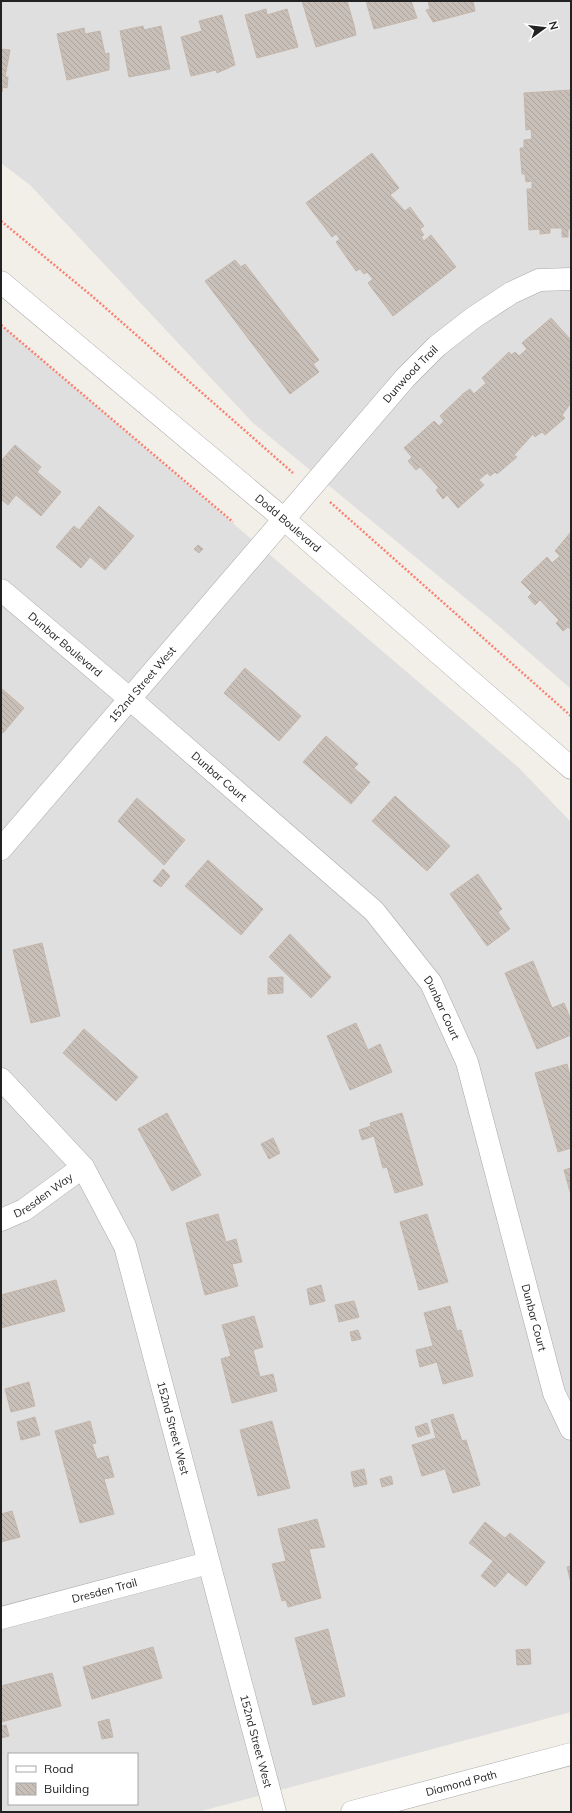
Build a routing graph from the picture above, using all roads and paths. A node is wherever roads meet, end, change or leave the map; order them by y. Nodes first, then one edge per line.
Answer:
1 (1, 221) edge
2 (571, 279) edge
3 (1, 282) edge
4 (1, 325) edge
5 (312, 488) junction
6 (284, 520) junction
7 (233, 522) dead end
8 (1, 590) edge
9 (130, 699) junction
10 (571, 716) edge
11 (571, 768) edge
12 (1, 849) edge
13 (1, 1079) edge
14 (83, 1167) junction
15 (1, 1220) edge
16 (571, 1429) edge
17 (208, 1563) junction
18 (1, 1618) edge
19 (571, 1754) edge
20 (276, 1812) edge
21 (352, 1812) edge

1 - 5 path
2 - 5 street, Dunwood Trail
3 - 6 street, Dodd Boulevard
4 - 7 path
5 - 6 street, Dunwood Trail
5 - 10 path
6 - 9 street, 152nd Street West
6 - 11 street, Dodd Boulevard
8 - 9 street, Dunbar Boulevard
9 - 12 street, 152nd Street West
9 - 16 street, Dunbar Court
13 - 14 street, 152nd Street West
14 - 15 street, Dresden Way
14 - 17 street, 152nd Street West
17 - 18 street, Dresden Trail
17 - 20 street, 152nd Street West
19 - 21 street, Diamond Path

